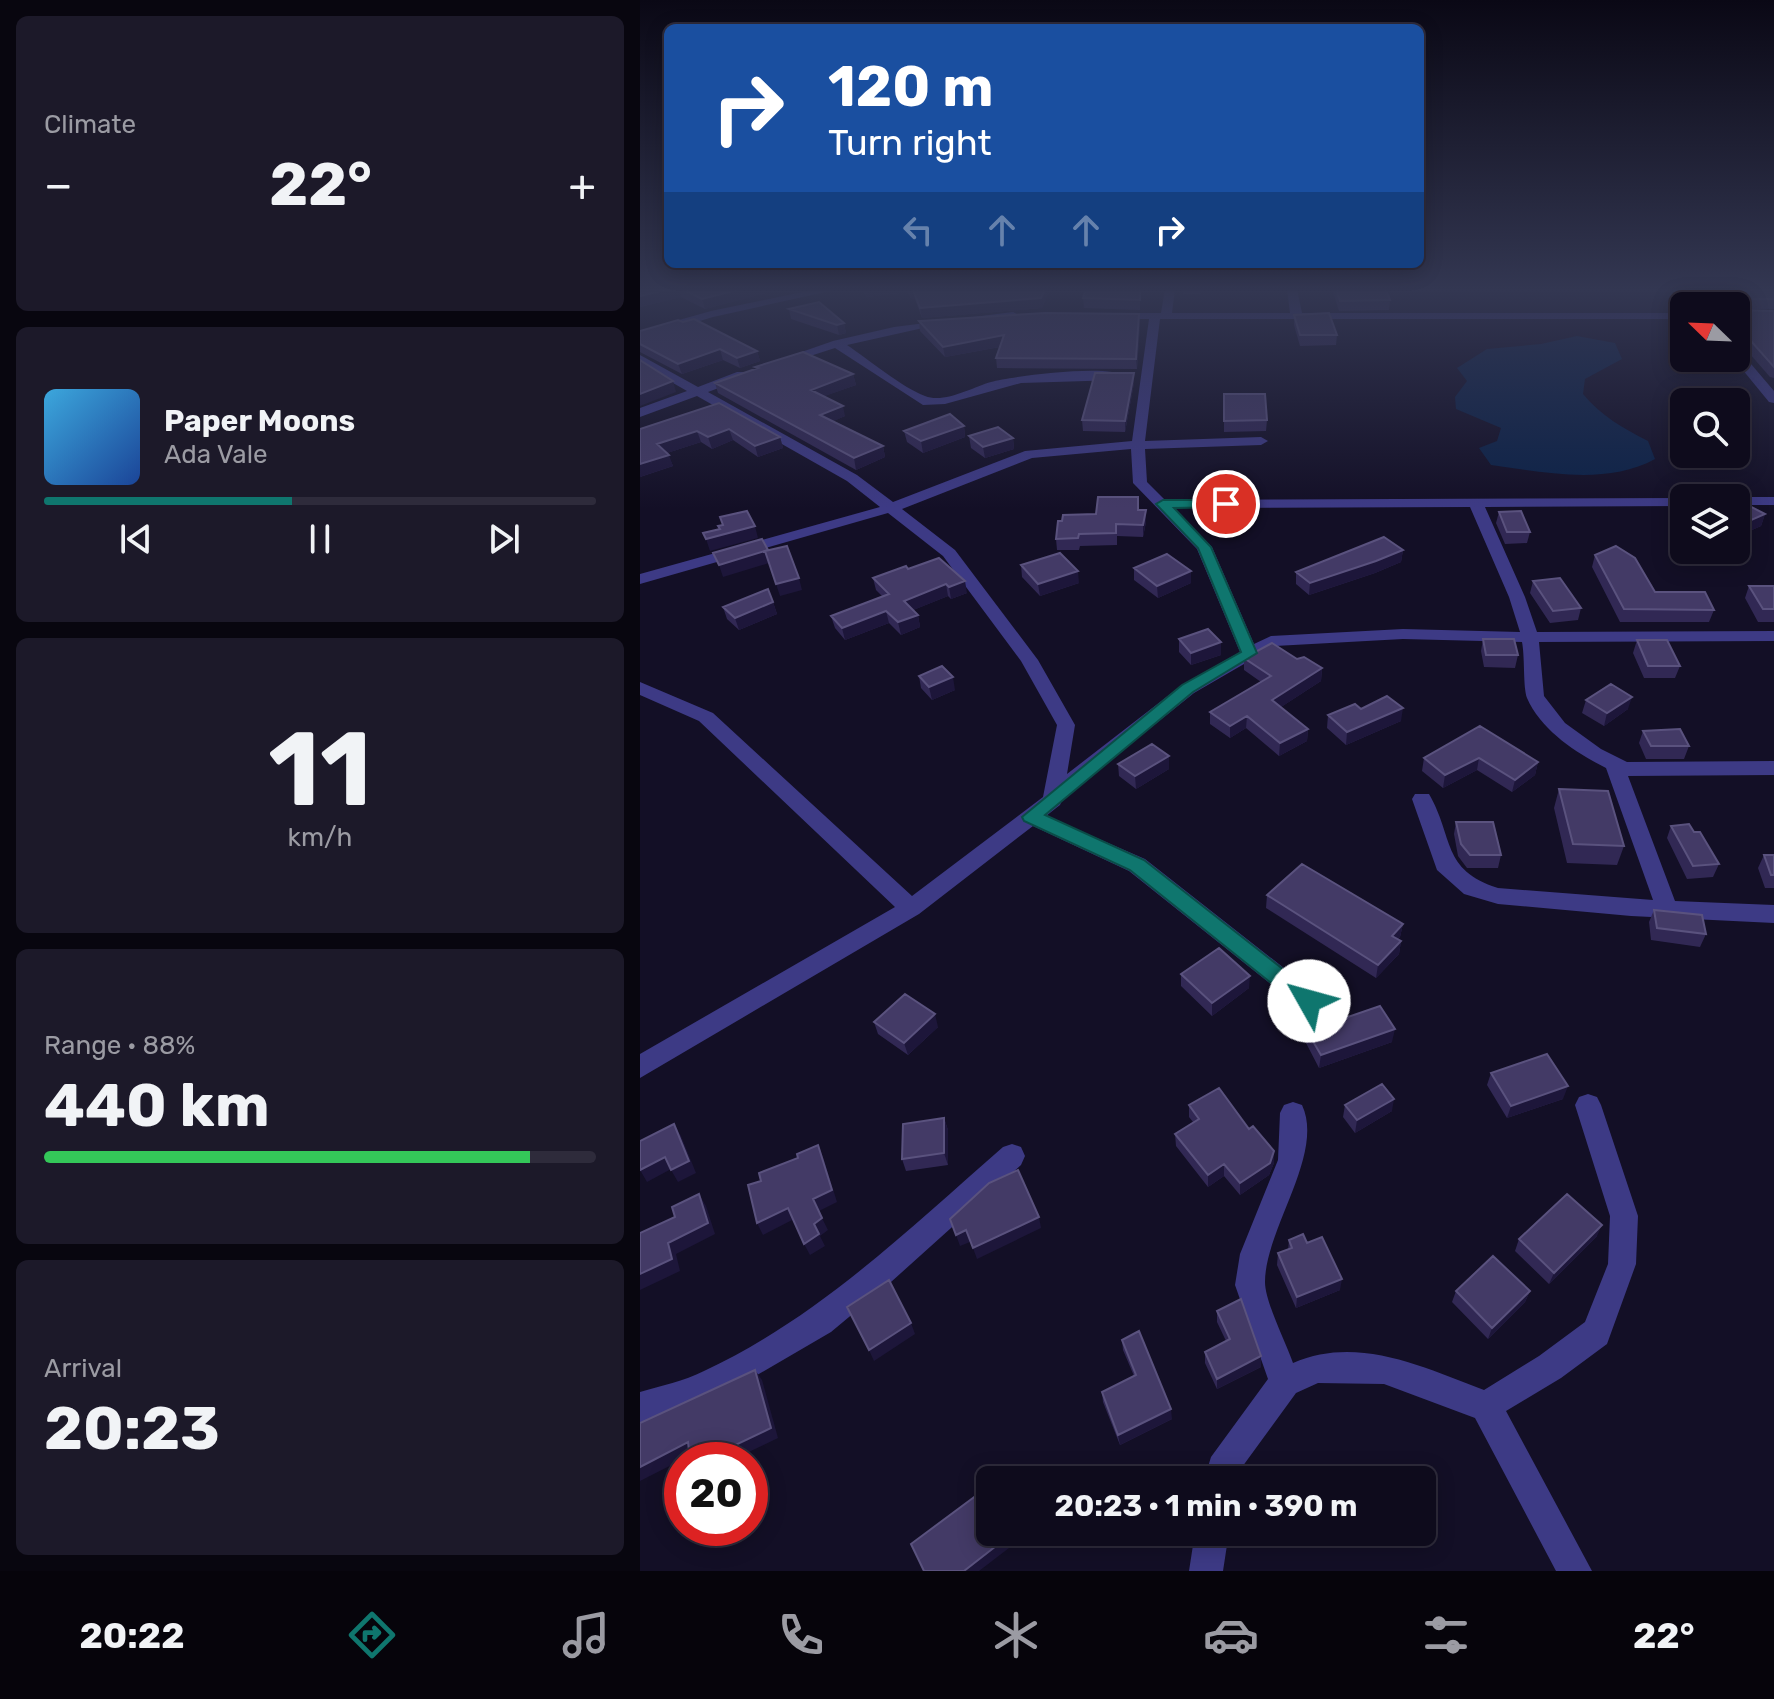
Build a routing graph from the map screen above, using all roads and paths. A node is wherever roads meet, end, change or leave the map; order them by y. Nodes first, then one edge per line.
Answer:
1 (646, 362) edge
2 (777, 362) edge
3 (865, 362) edge
4 (1150, 362) edge
5 (771, 364) edge
6 (757, 369) edge
7 (1750, 371) edge
8 (1147, 376) junction
9 (697, 393) junction
10 (1774, 399) edge
11 (640, 413) edge
12 (1261, 441) dead end
13 (1138, 445) junction
14 (1750, 501) edge
15 (1774, 501) edge
16 (1670, 502) edge
17 (1476, 503) junction
18 (1163, 504) junction
19 (891, 508) junction
20 (640, 579) edge
21 (1774, 636) edge
22 (1531, 637) junction
23 (1249, 653) junction
24 (640, 688) edge
25 (1614, 764) junction
26 (1774, 768) edge
27 (1054, 795) junction
28 (1422, 799) dead end
29 (1031, 817) junction
30 (911, 908) junction
31 (1667, 909) junction
32 (1774, 914) edge
33 (1309, 1001) dead end
34 (640, 1067) edge
35 (1588, 1105) dead end
36 (1293, 1113) dead end
37 (1012, 1156) dead end
38 (1285, 1382) junction
39 (1486, 1406) junction
40 (640, 1408) edge
41 (1223, 1466) edge
42 (1210, 1546) edge
43 (1206, 1571) edge
44 (1575, 1571) edge

1 - 9 street
2 - 5 street
3 - 8 street
4 - 8 street
6 - 9 street
7 - 10 street
8 - 13 street
9 - 11 street
9 - 19 street
12 - 13 street
13 - 18 street
13 - 19 street
14 - 15 street
16 - 17 street
17 - 18 street
17 - 22 street
18 - 23 street
19 - 20 street
19 - 27 street
21 - 22 street
22 - 23 street
22 - 25 street
23 - 27 street
24 - 30 street
25 - 26 street
25 - 31 street
27 - 29 street
28 - 31 street
29 - 30 street
29 - 33 street
30 - 34 street
31 - 32 street
35 - 39 street
36 - 38 street
37 - 40 street
38 - 39 street
38 - 41 street
39 - 44 street
42 - 43 street

